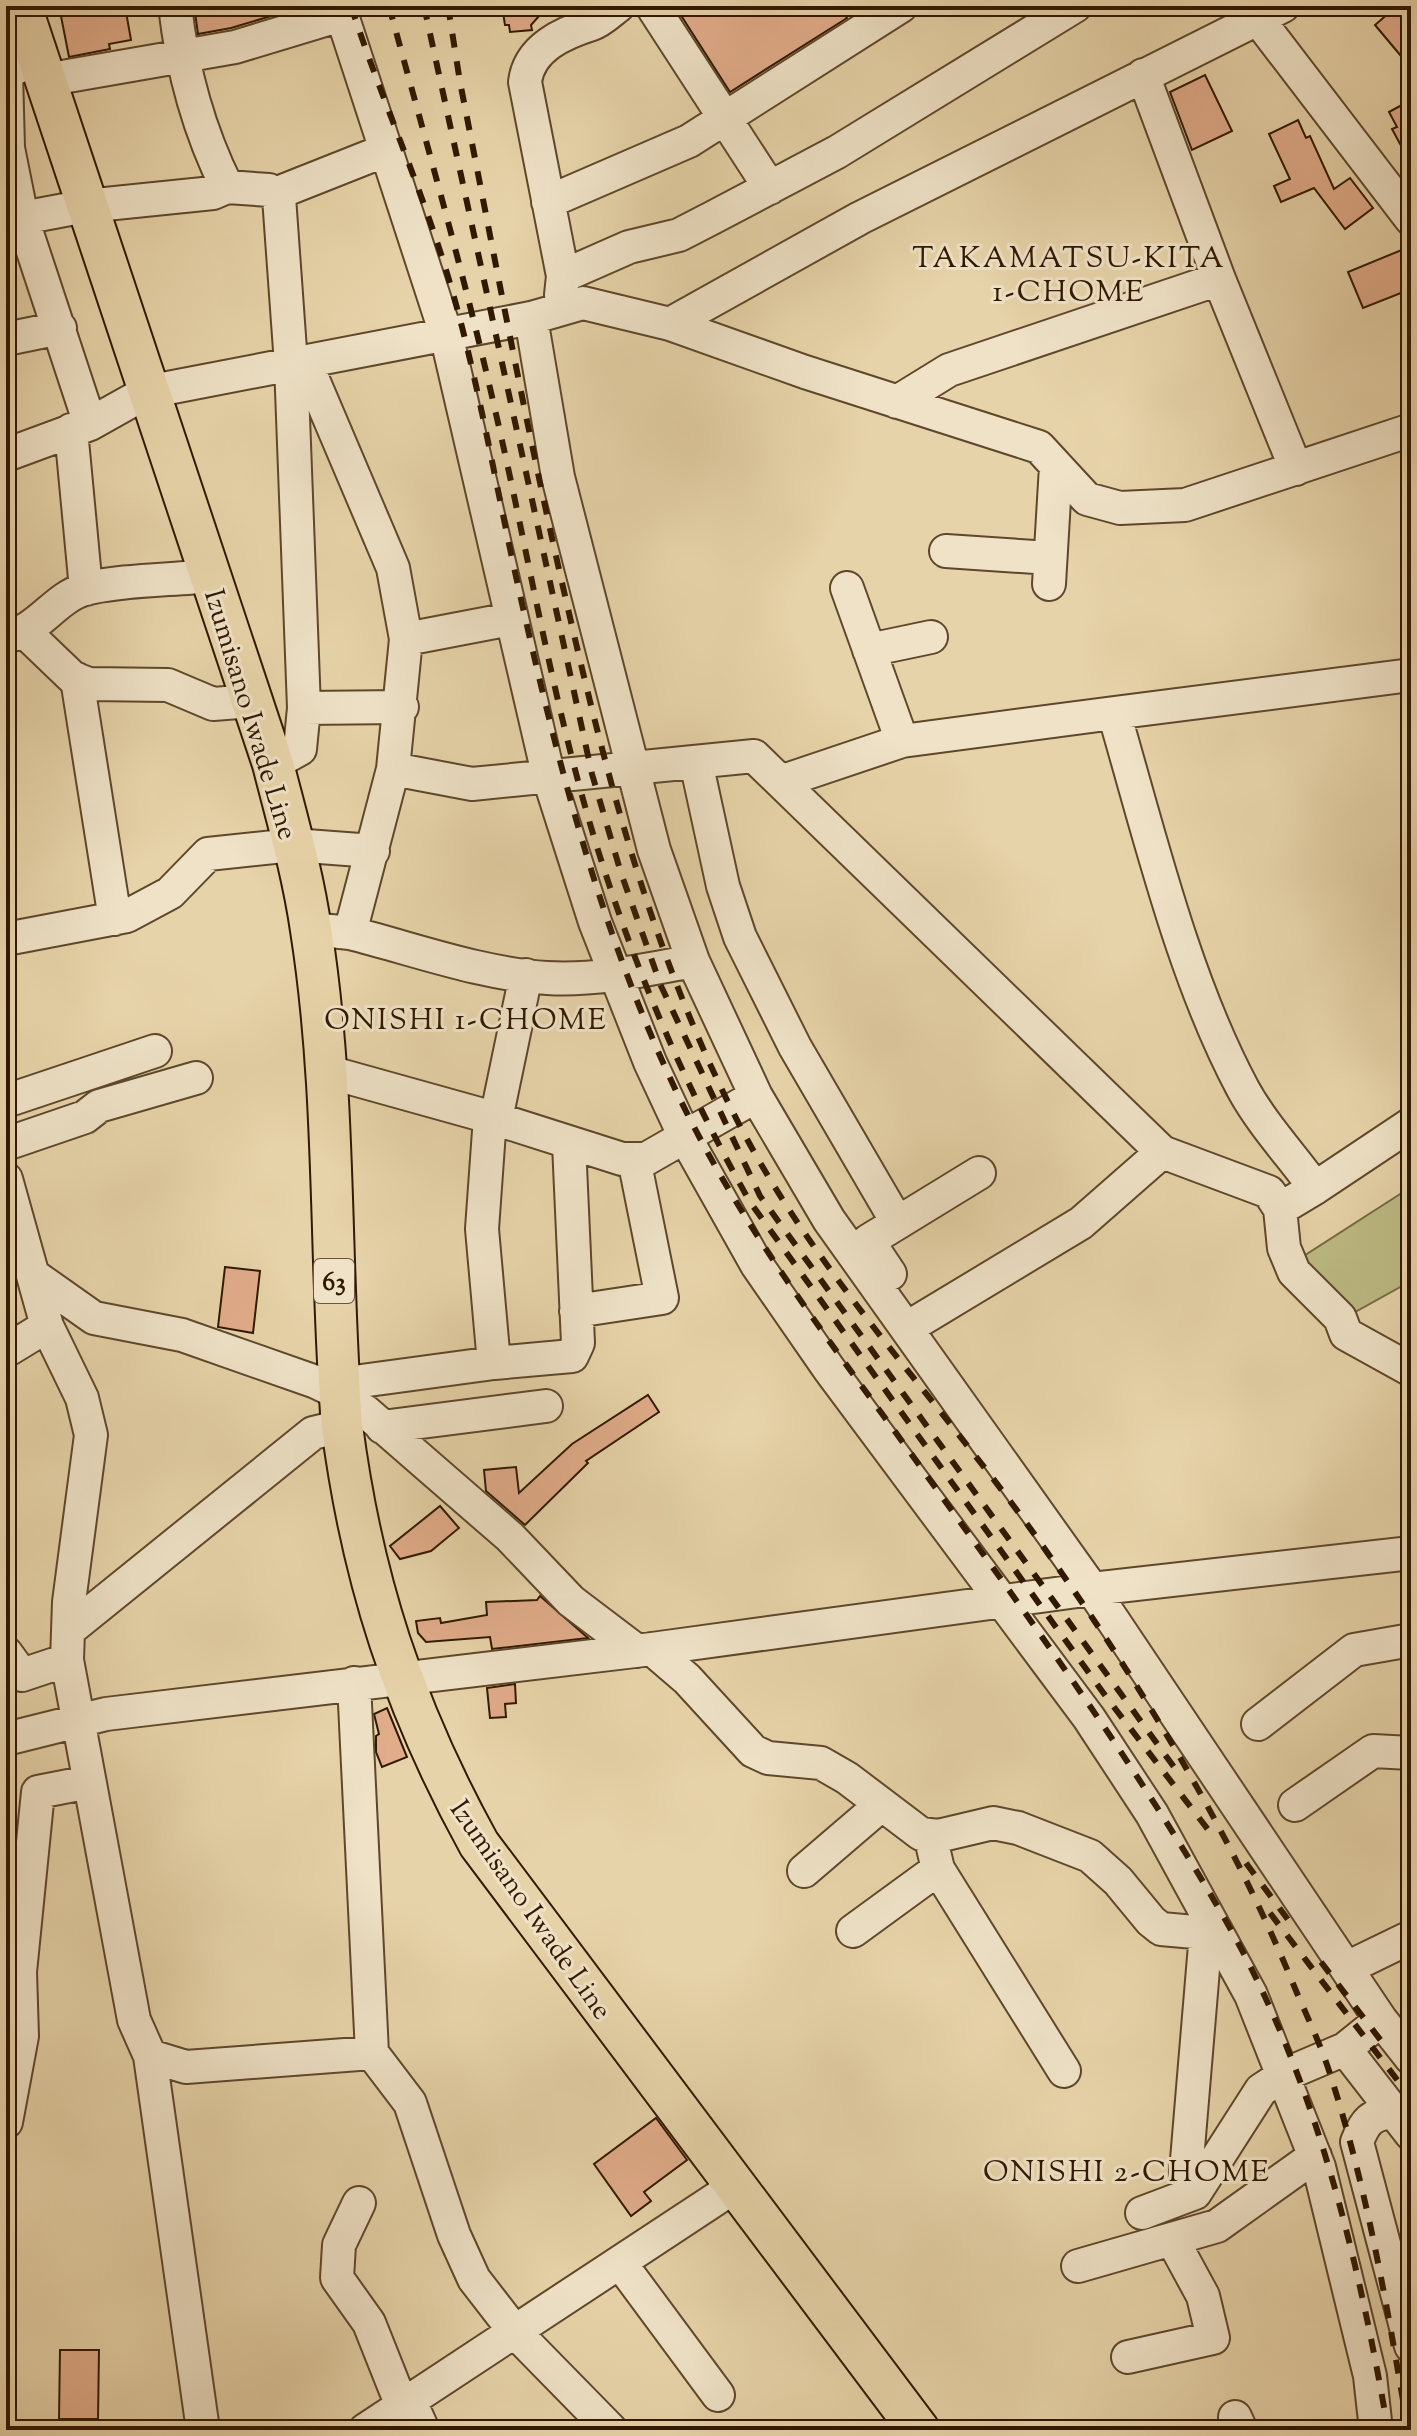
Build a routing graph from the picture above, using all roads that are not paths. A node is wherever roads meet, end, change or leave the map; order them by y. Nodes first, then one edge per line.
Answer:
1 (13, 6) edge
2 (21, 6) edge
3 (175, 6) edge
4 (618, 6) edge
5 (652, 6) edge
6 (1075, 6) edge
7 (6, 8) edge
8 (896, 8) edge
9 (340, 10) edge
10 (1262, 11) edge
11 (579, 15) edge
12 (181, 57) junction
13 (42, 68) junction
14 (1143, 75) junction
15 (725, 121) junction
16 (7, 148) edge
17 (386, 150) junction
18 (227, 187) junction
19 (770, 188) junction
20 (275, 194) junction
21 (548, 202) junction
22 (86, 206) junction
23 (22, 218) junction
24 (1411, 219) edge
25 (563, 276) junction
26 (1219, 279) junction
27 (545, 314) junction
28 (670, 324) junction
29 (60, 328) junction
30 (446, 334) junction
31 (6, 339) edge
32 (298, 362) junction
33 (147, 392) junction
34 (897, 402) junction
35 (81, 427) junction
36 (1411, 430) edge
37 (6, 455) edge
38 (1056, 466) junction
39 (1296, 469) junction
40 (946, 551) dead end
41 (209, 576) junction
42 (847, 588) dead end
43 (86, 589) junction
44 (500, 621) dead end
45 (15, 634) edge
46 (931, 637) dead end
47 (406, 639) junction
48 (869, 650) junction
49 (1411, 675) edge
50 (77, 679) junction
51 (252, 701) junction
52 (402, 707) junction
53 (304, 708) junction
54 (1114, 713) junction
55 (902, 741) junction
56 (696, 762) junction
57 (273, 764) junction
58 (633, 768) junction
59 (393, 769) junction
60 (549, 778) junction
61 (783, 781) junction
62 (293, 845) junction
63 (373, 851) junction
64 (115, 919) junction
65 (331, 931) junction
66 (6, 939) edge
67 (693, 961) junction
68 (617, 974) junction
69 (526, 975) junction
70 (155, 1051) dead end
71 (325, 1071) junction
72 (196, 1078) dead end
73 (756, 1096) junction
74 (6, 1101) edge
75 (493, 1118) junction
76 (1411, 1124) edge
77 (685, 1137) junction
78 (6, 1144) edge
79 (569, 1144) junction
80 (1162, 1152) junction
81 (634, 1159) junction
82 (979, 1173) dead end
83 (6, 1179) edge
84 (1315, 1188) junction
85 (1280, 1209) junction
86 (897, 1222) junction
87 (33, 1275) junction
88 (576, 1311) junction
89 (914, 1324) junction
90 (47, 1326) junction
91 (6, 1351) edge
92 (950, 1358) dead end
93 (494, 1363) junction
94 (1411, 1370) edge
95 (340, 1403) junction
96 (546, 1406) dead end
97 (382, 1427) junction
98 (1411, 1553) edge
99 (1411, 1567) edge
100 (1092, 1589) junction
101 (1006, 1603) junction
102 (1411, 1640) edge
103 (68, 1645) junction
104 (644, 1650) junction
105 (6, 1653) edge
106 (400, 1676) junction
107 (354, 1683) junction
108 (77, 1721) junction
109 (1258, 1724) dead end
110 (6, 1739) edge
111 (1411, 1753) edge
112 (89, 1782) junction
113 (881, 1805) junction
114 (1295, 1805) dead end
115 (930, 1835) junction
116 (938, 1869) junction
117 (804, 1871) dead end
118 (1210, 1930) junction
119 (853, 1931) dead end
120 (1411, 1937) edge
121 (1347, 1968) junction
122 (1381, 2020) junction
123 (1345, 2049) junction
124 (372, 2053) junction
125 (150, 2056) junction
126 (1411, 2058) edge
127 (1064, 2071) dead end
128 (1284, 2075) junction
129 (6, 2122) edge
130 (1402, 2123) edge
131 (1315, 2156) junction
132 (1186, 2172) dead end
133 (737, 2185) junction
134 (359, 2203) dead end
135 (1142, 2213) dead end
136 (1172, 2239) junction
137 (621, 2264) junction
138 (1078, 2266) dead end
139 (515, 2332) junction
140 (1411, 2346) edge
141 (1128, 2357) dead end
142 (718, 2395) dead end
143 (406, 2403) junction
144 (203, 2430) edge
145 (365, 2430) edge
146 (423, 2430) edge
147 (611, 2430) edge
148 (919, 2430) edge
149 (1376, 2430) edge

1 - 7 street
2 - 13 main road, Izumisano Iwade Line / 63
3 - 12 street
4 - 11 street
5 - 15 street
6 - 19 street
8 - 15 street
9 - 12 street
9 - 17 street
10 - 14 street
10 - 24 street
11 - 21 street
12 - 13 street
12 - 18 street
13 - 16 street
13 - 22 main road, Izumisano Iwade Line / 63
14 - 26 street
14 - 28 street
15 - 19 street
15 - 21 street
16 - 23 street
17 - 20 street
17 - 30 street
18 - 20 street
18 - 22 street
19 - 25 street
20 - 32 street
21 - 25 street
22 - 23 street
22 - 33 main road, Izumisano Iwade Line / 63
23 - 29 street
25 - 27 street
26 - 34 street
26 - 39 street
27 - 28 street
27 - 30 street
27 - 58 street
28 - 34 street
29 - 31 street
29 - 35 street
30 - 32 street
30 - 60 street
32 - 33 street
32 - 47 street
32 - 53 street
33 - 35 street
33 - 41 main road, Izumisano Iwade Line / 63
34 - 38 street
35 - 37 street
35 - 43 street
36 - 39 street
38 - 39 street
38 - 40 street
41 - 43 street
41 - 51 main road, Izumisano Iwade Line / 63
42 - 48 street
43 - 45 street
44 - 47 street
45 - 50 street
46 - 48 street
47 - 52 street
48 - 55 street
49 - 54 street
50 - 51 street
50 - 64 street
51 - 57 main road, Izumisano Iwade Line / 63
52 - 53 street
52 - 59 street
53 - 57 street
54 - 55 street
54 - 84 street
55 - 61 street
56 - 58 street
56 - 61 street
56 - 86 street
57 - 62 main road, Izumisano Iwade Line / 63
58 - 60 street
58 - 67 street
59 - 60 street
59 - 63 street
60 - 68 street
61 - 80 street
62 - 63 street
62 - 64 street
62 - 65 main road, Izumisano Iwade Line / 63
63 - 65 street
64 - 66 street
65 - 69 street
65 - 71 main road, Izumisano Iwade Line / 63
67 - 68 street
67 - 73 street
68 - 69 street
68 - 77 street
69 - 75 street
70 - 74 street
71 - 75 street
71 - 95 main road, Izumisano Iwade Line / 63
72 - 78 street
73 - 77 street
73 - 89 street
75 - 79 street
75 - 93 street
76 - 84 street
77 - 81 street
77 - 101 street
79 - 81 street
79 - 88 street
80 - 85 street
80 - 89 street
81 - 88 street
82 - 86 street
83 - 87 street
84 - 85 street
85 - 94 street
86 - 89 street
87 - 90 street
87 - 95 street
88 - 93 street
89 - 92 street
89 - 100 street
90 - 91 street
90 - 103 street
93 - 95 street
95 - 97 street
95 - 103 street
95 - 106 main road, Izumisano Iwade Line / 63
96 - 97 street
97 - 104 street
98 - 99 street
98 - 100 street
100 - 101 street
100 - 121 street
101 - 104 street
101 - 118 street
102 - 109 street
103 - 105 street
103 - 108 street
104 - 106 street
104 - 113 street
106 - 107 street
106 - 133 main road, Izumisano Iwade Line / 63
107 - 108 street
107 - 124 street
108 - 110 street
108 - 112 street
111 - 114 street
112 - 125 street
112 - 129 street
113 - 115 street
113 - 117 street
115 - 116 street
115 - 118 street
116 - 119 street
116 - 127 street
118 - 128 street
118 - 132 street
120 - 121 street
121 - 122 street
122 - 123 street
122 - 126 street
123 - 128 street
123 - 130 street
124 - 125 street
124 - 139 street
125 - 144 street
128 - 131 street
128 - 135 street
130 - 140 street
131 - 136 street
131 - 149 street
133 - 137 street
133 - 148 main road, Izumisano Iwade Line / 63
134 - 143 street
136 - 138 street
136 - 141 street
137 - 139 street
137 - 142 street
139 - 143 street
139 - 147 street
143 - 145 street
143 - 146 street

